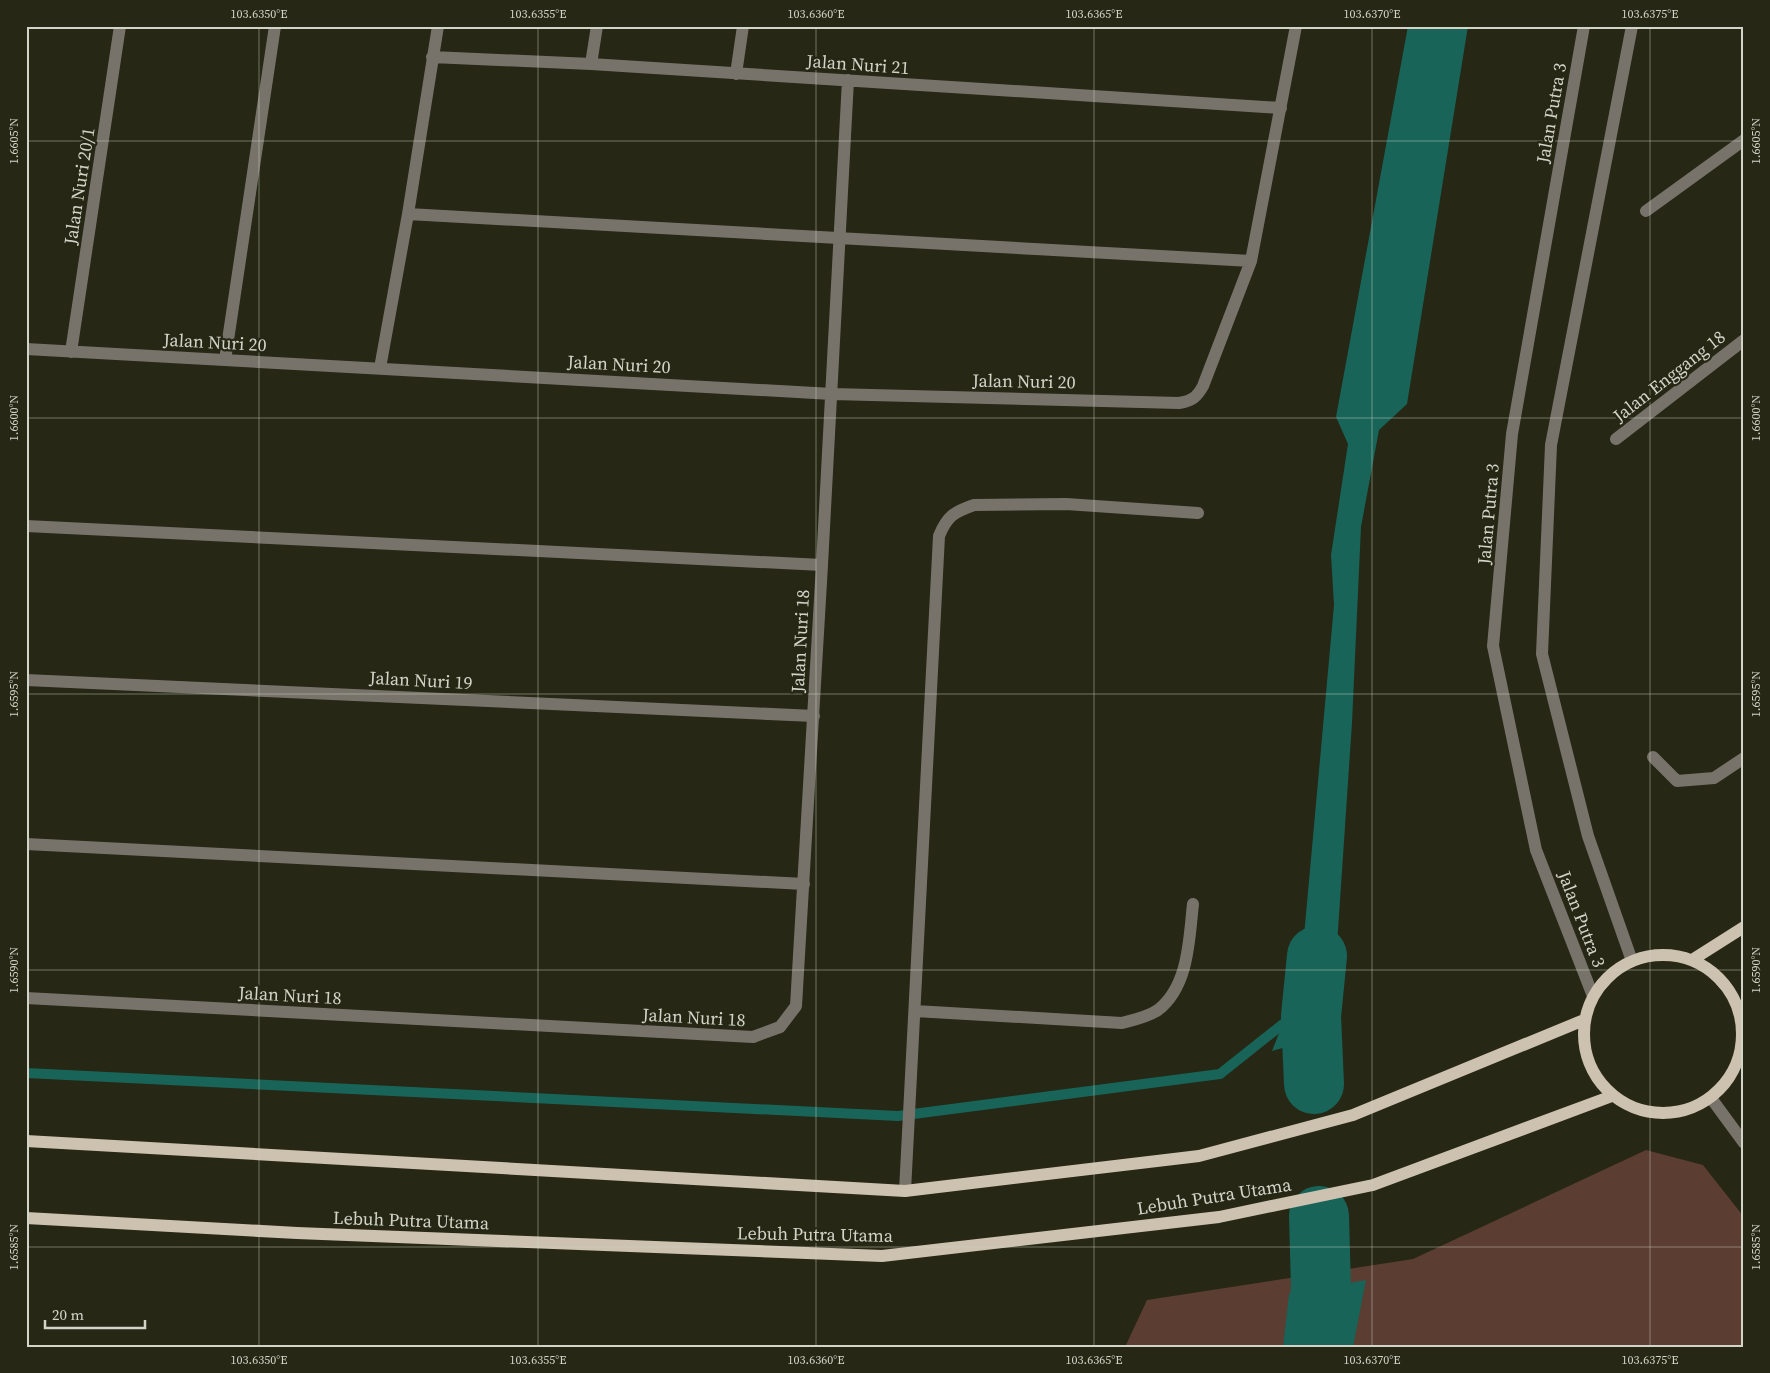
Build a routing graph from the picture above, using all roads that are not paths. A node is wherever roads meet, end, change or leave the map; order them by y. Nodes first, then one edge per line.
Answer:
1 (120, 26) edge
2 (275, 26) edge
3 (438, 26) edge
4 (597, 26) edge
5 (744, 26) edge
6 (1296, 26) edge
7 (1584, 26) edge
8 (1632, 26) edge
9 (432, 57) junction
10 (591, 64) junction
11 (736, 74) junction
12 (848, 80) junction
13 (1281, 108) junction
14 (1744, 140) edge
15 (1646, 212) dead end
16 (408, 214) junction
17 (840, 237) junction
18 (1251, 261) junction
19 (1744, 340) edge
20 (26, 350) edge
21 (71, 352) junction
22 (225, 360) junction
23 (380, 368) junction
24 (832, 394) junction
25 (1616, 439) dead end
26 (1198, 513) dead end
27 (26, 526) edge
28 (822, 565) junction
29 (26, 680) edge
30 (814, 716) junction
31 (1653, 757) dead end
32 (1744, 758) edge
33 (26, 844) edge
34 (804, 884) junction
35 (1194, 904) dead end
36 (1744, 927) edge
37 (1692, 960) junction
38 (1632, 961) junction
39 (1593, 996) junction
40 (26, 998) edge
41 (915, 1011) junction
42 (1584, 1020) junction
43 (1743, 1047) edge
44 (1612, 1096) junction
45 (1711, 1098) junction
46 (26, 1141) edge
47 (1744, 1142) edge
48 (905, 1190) junction
49 (26, 1218) edge

1 - 21 street, Jalan Nuri 20/1
2 - 22 street
3 - 9 street
4 - 10 street
5 - 11 street
6 - 13 street
7 - 39 street, Jalan Putra 3
8 - 38 street, Jalan Putra 3
9 - 10 street, Jalan Nuri 21
9 - 16 street
10 - 11 street, Jalan Nuri 21
11 - 12 street, Jalan Nuri 21
12 - 13 street, Jalan Nuri 21
12 - 17 street, Jalan Nuri 18
13 - 18 street
14 - 15 street
16 - 17 street
16 - 23 street
17 - 18 street
17 - 24 street, Jalan Nuri 18
18 - 24 street, Jalan Nuri 20
19 - 25 street, Jalan Enggang 18
20 - 21 street, Jalan Nuri 20
21 - 22 street, Jalan Nuri 20
22 - 23 street, Jalan Nuri 20
23 - 24 street, Jalan Nuri 20
24 - 28 street, Jalan Nuri 18
26 - 41 street
27 - 28 street
28 - 30 street, Jalan Nuri 18
29 - 30 street, Jalan Nuri 19
30 - 34 street, Jalan Nuri 18
31 - 32 street
33 - 34 street
34 - 40 street, Jalan Nuri 18
35 - 41 street
36 - 37 main road
37 - 38 main road
37 - 43 main road
38 - 39 main road
39 - 42 main road
41 - 48 street
42 - 44 main road
42 - 48 main road
43 - 45 main road
44 - 45 main road
44 - 49 main road, Lebuh Putra Utama
45 - 47 street
46 - 48 main road

